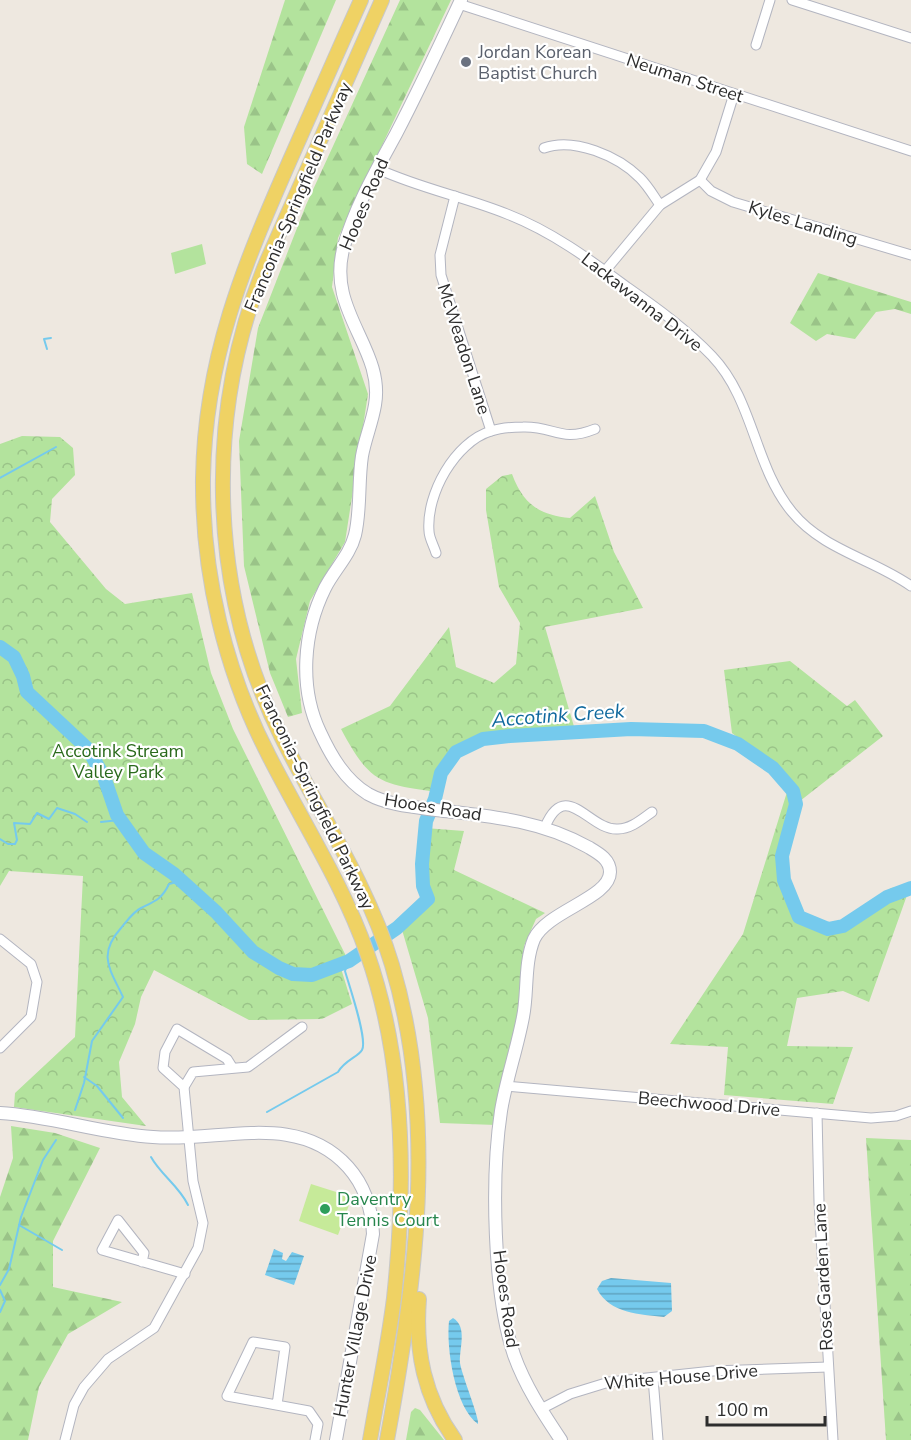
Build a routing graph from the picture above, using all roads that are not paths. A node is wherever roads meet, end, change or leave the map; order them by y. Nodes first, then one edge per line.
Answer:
1 (361, 0) edge
2 (382, 0) edge
3 (770, 0) edge
4 (792, 0) edge
5 (460, 2) edge
6 (911, 38) edge
7 (756, 45) dead end
8 (734, 94) junction
9 (544, 148) dead end
10 (911, 151) edge
11 (378, 169) junction
12 (700, 180) junction
13 (455, 196) junction
14 (660, 205) junction
15 (911, 255) edge
16 (605, 271) junction
17 (595, 429) dead end
18 (490, 431) junction
19 (436, 553) dead end
20 (911, 586) edge
21 (652, 812) dead end
22 (545, 827) junction
23 (0, 939) edge
24 (303, 1027) dead end
25 (0, 1048) edge
26 (232, 1066) junction
27 (506, 1086) junction
28 (184, 1087) junction
29 (911, 1111) edge
30 (0, 1113) edge
31 (818, 1113) junction
32 (190, 1137) junction
33 (419, 1204) junction
34 (142, 1262) junction
35 (185, 1274) junction
36 (828, 1367) junction
37 (653, 1378) junction
38 (277, 1405) junction
39 (541, 1409) junction
40 (370, 1438) edge
41 (66, 1440) edge
42 (315, 1440) edge
43 (336, 1440) edge
44 (387, 1440) edge
45 (454, 1440) edge
46 (561, 1440) edge
47 (658, 1440) edge
48 (833, 1440) edge

1 - 40 main road, Franconia-Springfield Parkway
2 - 33 main road, Franconia-Springfield Parkway
3 - 7 street
4 - 6 street
5 - 8 street, Neuman Street
5 - 11 street, Hooes Road
8 - 10 street, Neuman Street
8 - 12 street
9 - 14 street
11 - 13 street, Lackawanna Drive
11 - 22 street, Hooes Road
12 - 14 street
12 - 15 street, Kyles Landing
13 - 16 street, Lackawanna Drive
13 - 18 street, McWeadon Lane
14 - 16 street
16 - 20 street, Lackawanna Drive
17 - 18 street
18 - 19 street
21 - 22 street
22 - 27 street, Hooes Road
23 - 25 street
24 - 26 street
26 - 28 street
26 - 28 street
27 - 31 street, Beechwood Drive
27 - 39 street, Hooes Road
28 - 32 street
29 - 31 street, Beechwood Drive
30 - 32 street, Hunter Village Drive
31 - 36 street, Rose Garden Lane
32 - 35 street
32 - 43 street, Hunter Village Drive
33 - 44 main road, Franconia-Springfield Parkway
33 - 45 main road
34 - 34 street
34 - 35 street
35 - 41 street
36 - 37 street, White House Drive
36 - 48 street, Rose Garden Lane
37 - 39 street, White House Drive
37 - 47 street
38 - 38 street
38 - 42 street
39 - 46 street, Hooes Road

